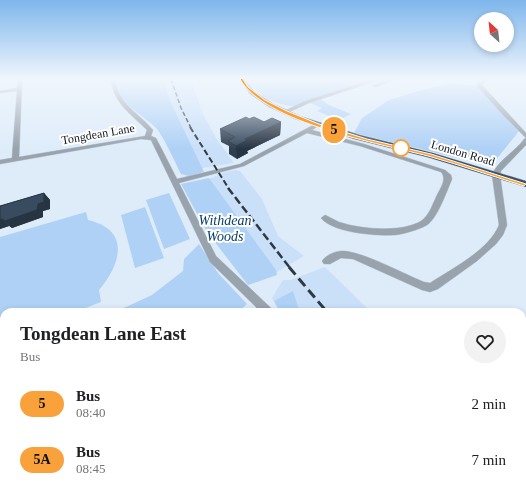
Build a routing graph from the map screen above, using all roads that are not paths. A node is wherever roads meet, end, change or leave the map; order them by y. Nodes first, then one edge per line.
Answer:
1 (19, 102) edge
2 (122, 102) edge
3 (268, 102) edge
4 (310, 102) edge
5 (494, 102) edge
6 (285, 112) junction
7 (318, 125) junction
8 (308, 130) junction
9 (148, 136) junction
10 (526, 136) edge
11 (526, 140) edge
12 (14, 160) junction
13 (0, 162) edge
14 (496, 175) junction
15 (175, 181) junction
16 (526, 184) edge
17 (325, 218) dead end
18 (327, 261) dead end
19 (264, 308) edge

1 - 12 street
2 - 9 street
3 - 6 highway, London Road
4 - 6 street
5 - 10 street
6 - 7 highway, London Road
7 - 8 street
7 - 14 highway, London Road
8 - 15 street
8 - 17 street
9 - 12 street, Tongdean Lane
9 - 15 street, Tongdean Lane
11 - 14 street
12 - 13 street, Tongdean Lane
14 - 16 highway, London Road
14 - 18 street
15 - 19 street, Tongdean Lane

